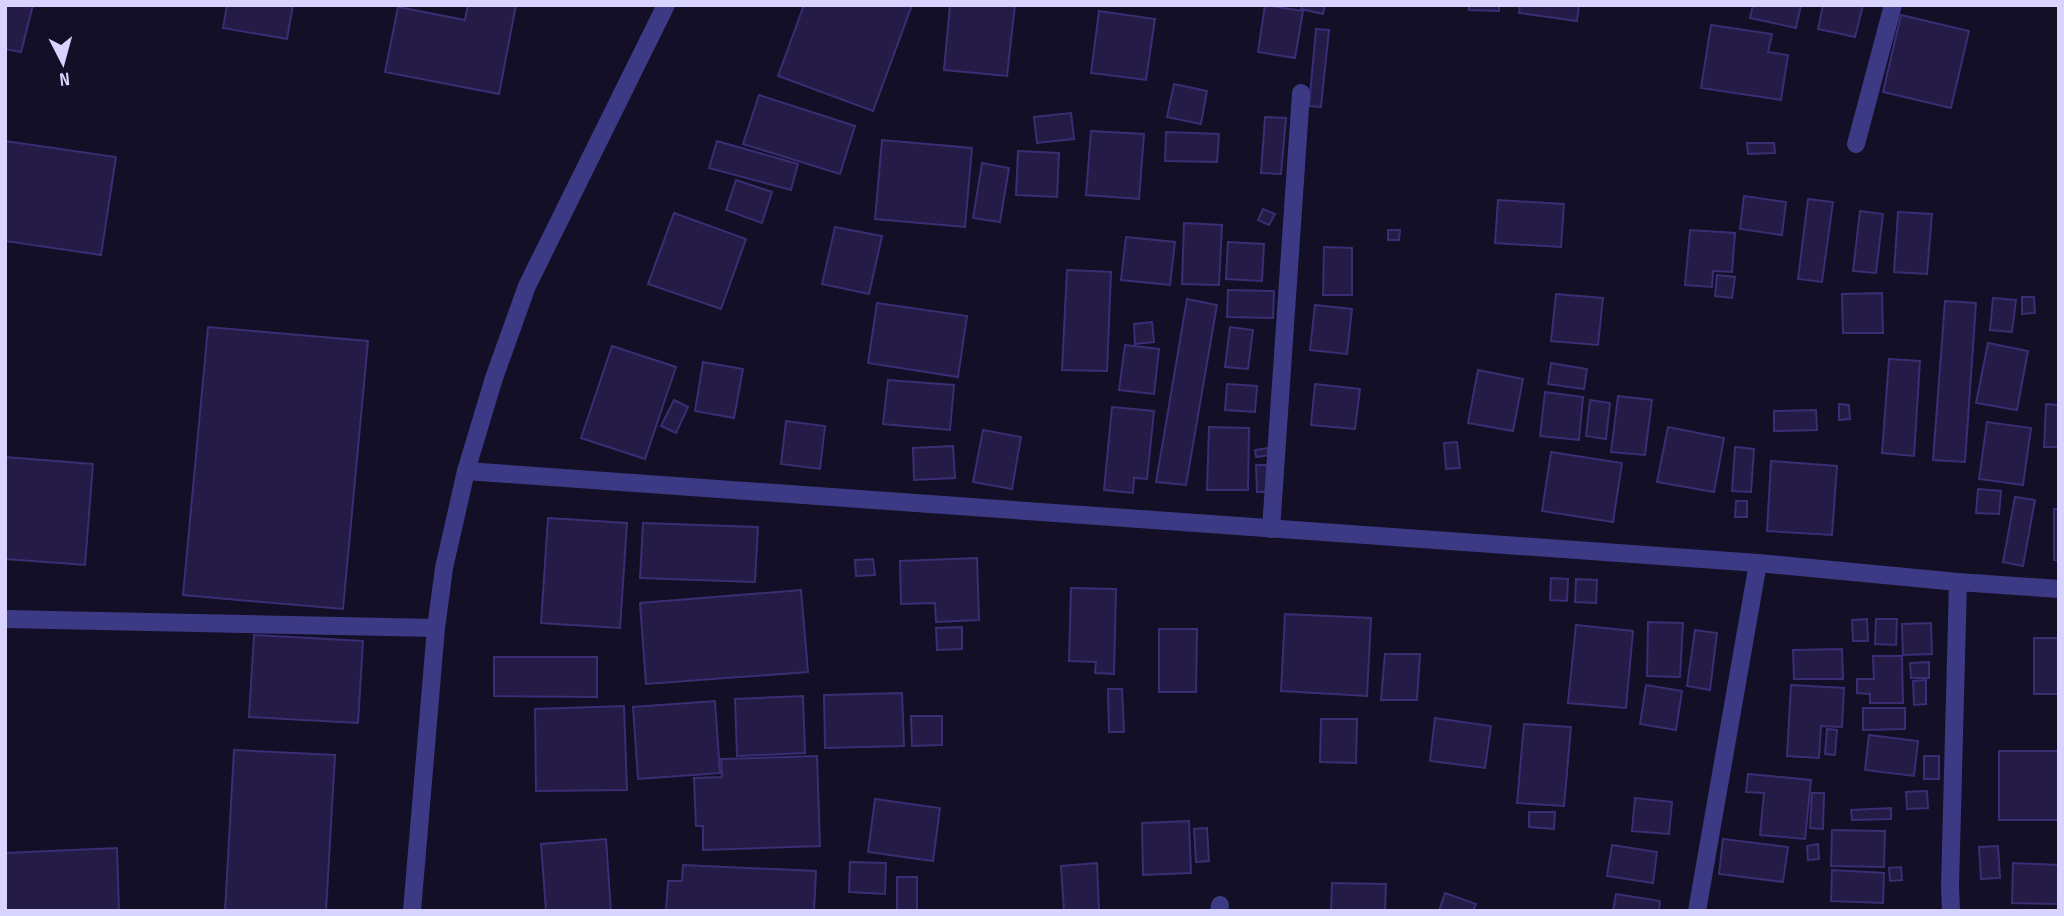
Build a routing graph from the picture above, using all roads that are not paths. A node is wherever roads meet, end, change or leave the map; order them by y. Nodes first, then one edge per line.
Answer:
1 (666, 5) edge
2 (1893, 5) edge
3 (1301, 93) dead end
4 (1856, 144) dead end
5 (466, 471) junction
6 (1271, 529) junction
7 (1758, 563) junction
8 (1958, 582) junction
9 (2059, 589) edge
10 (5, 620) edge
11 (436, 628) junction
12 (412, 911) edge
13 (1697, 911) edge
14 (1951, 911) edge

1 - 5 street
2 - 4 street
3 - 6 street
5 - 6 street
5 - 11 street
6 - 7 street
7 - 8 street
7 - 13 street
8 - 9 street
8 - 14 street
10 - 11 street
11 - 12 street

